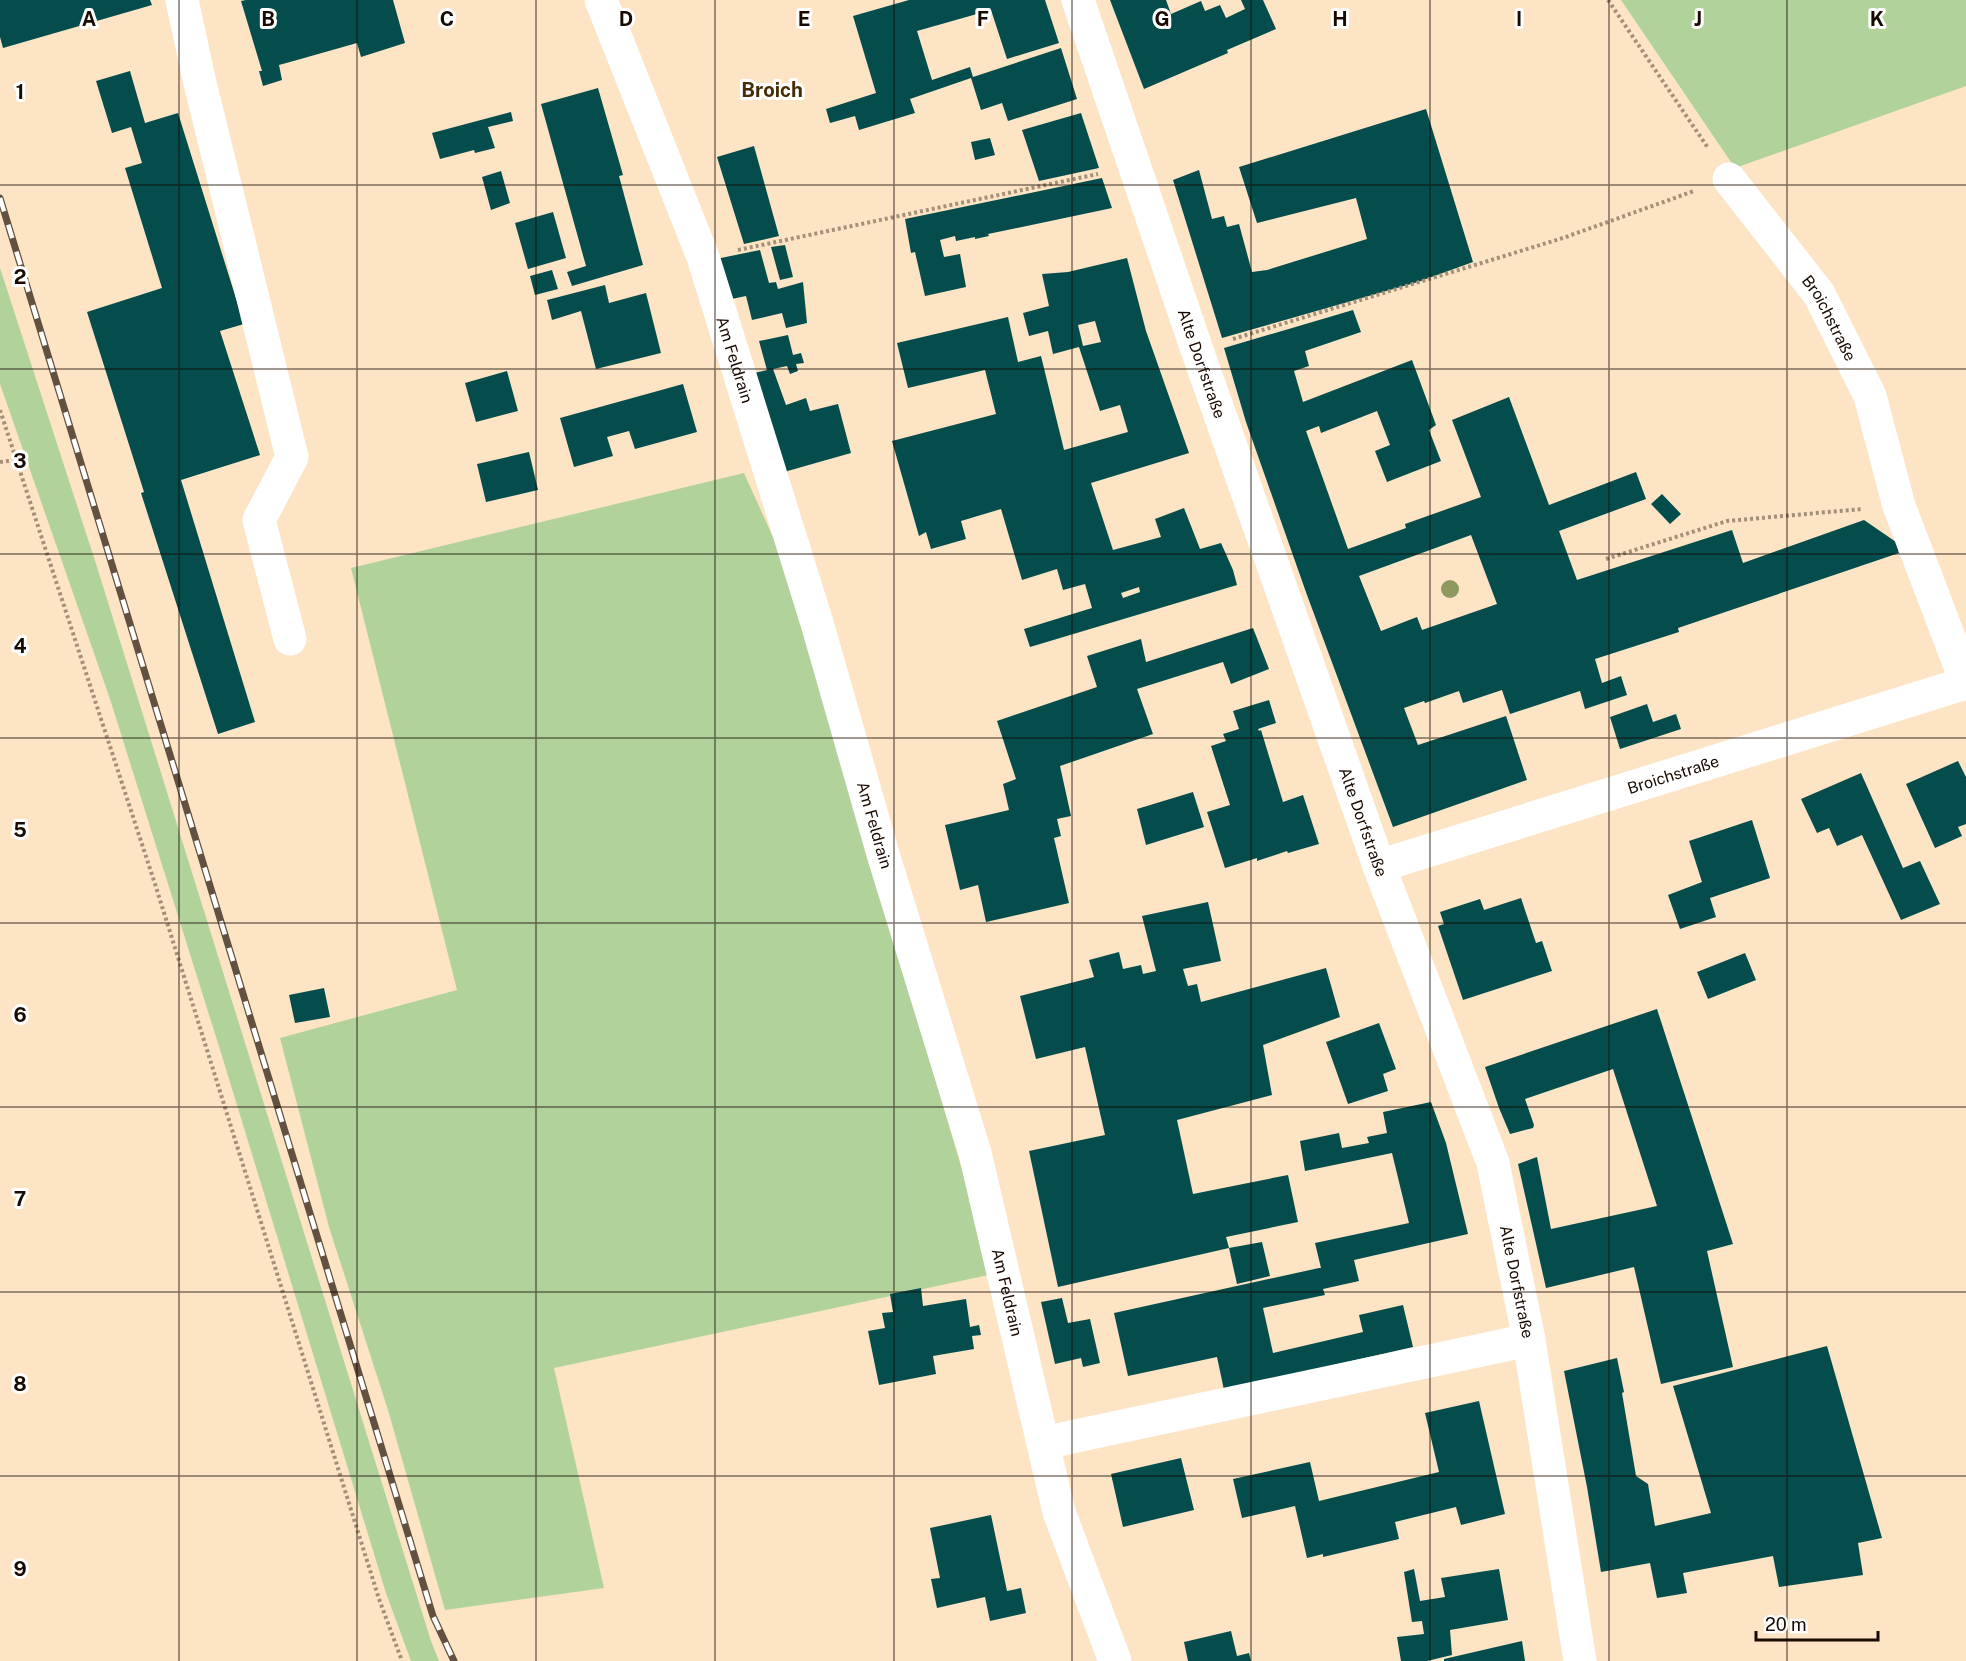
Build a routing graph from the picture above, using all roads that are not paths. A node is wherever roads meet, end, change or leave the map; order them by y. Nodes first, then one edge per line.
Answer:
1 (182, 0) edge
2 (601, 0) edge
3 (1078, 0) edge
4 (1729, 179) road end
5 (290, 639) dead end
6 (1966, 683) edge
7 (1379, 866) junction
8 (1529, 1340) junction
9 (1043, 1443) junction
10 (1115, 1661) edge
11 (1580, 1661) edge

1 - 5 street
2 - 9 street, Am Feldrain
3 - 7 street, Alte Dorfstraße
4 - 6 street, Broichstraße
6 - 7 street, Broichstraße
7 - 8 street, Alte Dorfstraße
8 - 9 street
8 - 11 street, Alte Dorfstraße
9 - 10 street, Am Feldrain

